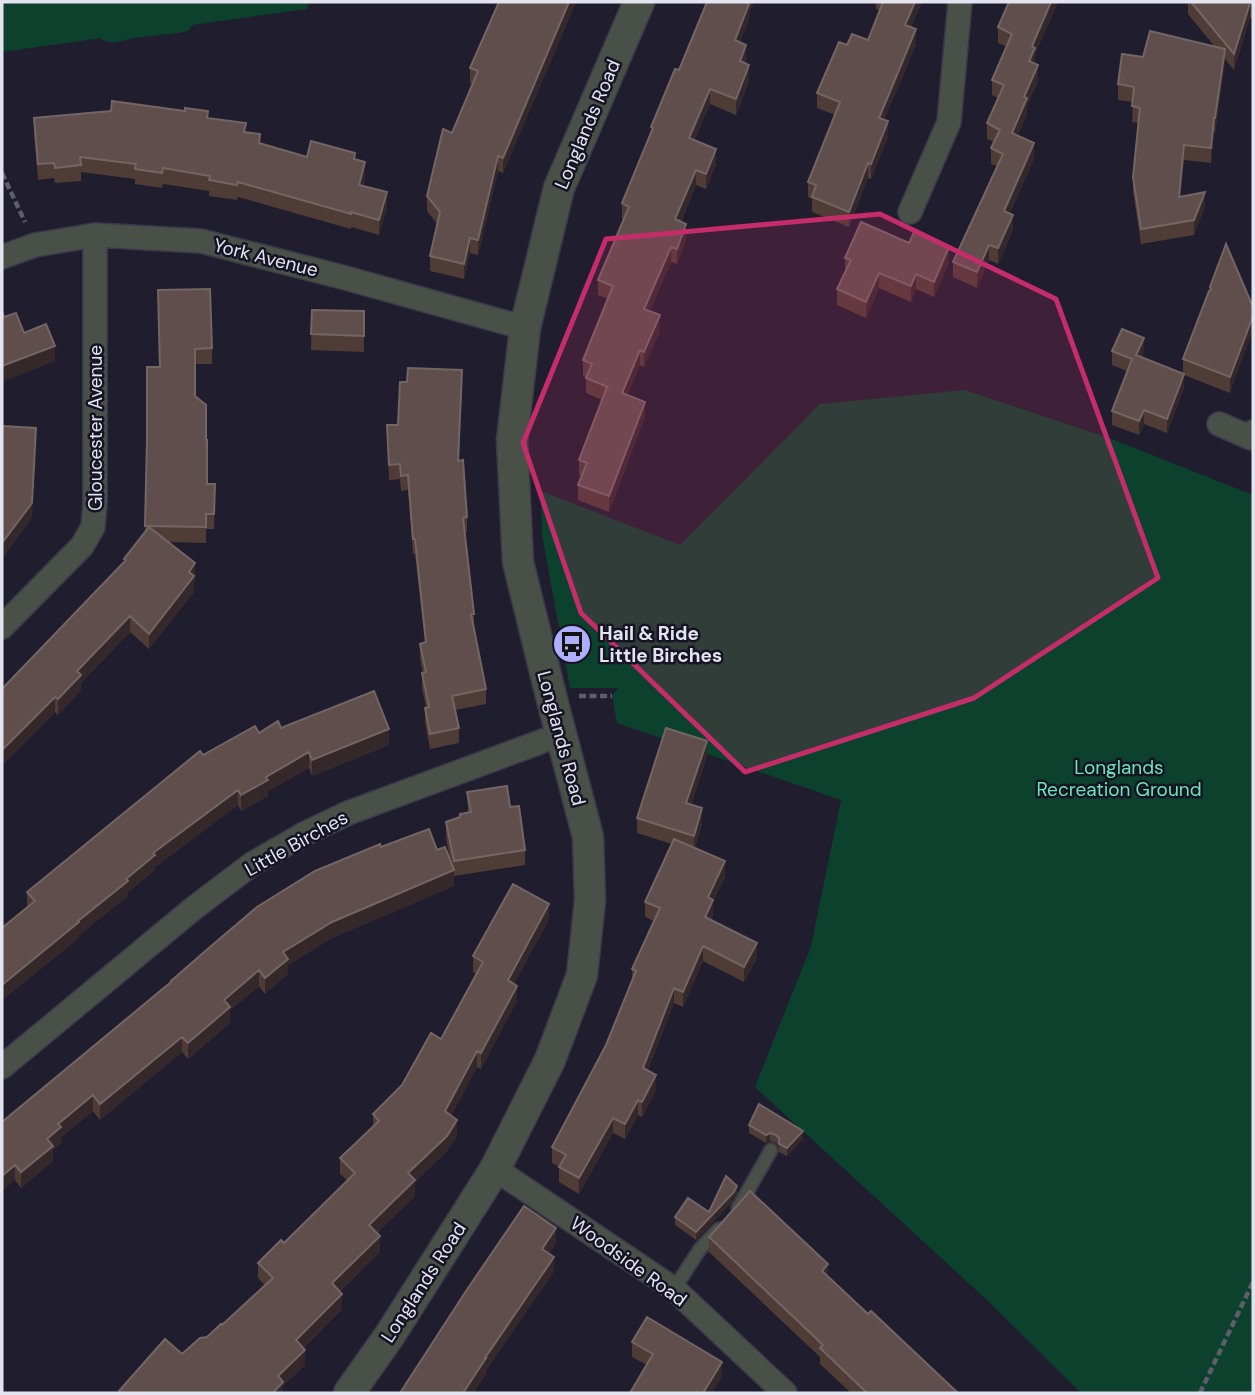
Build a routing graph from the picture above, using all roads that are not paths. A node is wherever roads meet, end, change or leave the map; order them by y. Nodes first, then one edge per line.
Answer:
1 (639, 2) edge
2 (961, 2) edge
3 (910, 212) dead end
4 (95, 235) junction
5 (2, 257) edge
6 (525, 328) junction
7 (1219, 424) dead end
8 (1253, 432) edge
9 (2, 627) edge
10 (562, 734) junction
11 (2, 1067) edge
12 (771, 1150) dead end
13 (495, 1169) junction
14 (674, 1289) junction
15 (772, 1389) edge
16 (349, 1393) edge

1 - 6 street, Longlands Road
2 - 3 street
4 - 5 street, York Avenue
4 - 6 street, York Avenue
4 - 9 street, Gloucester Avenue
6 - 10 street, Longlands Road
7 - 8 street
10 - 11 street, Little Birches
10 - 13 street, Longlands Road
12 - 14 lane
13 - 14 street, Woodside Road
13 - 16 street, Longlands Road
14 - 15 street, Woodside Road

